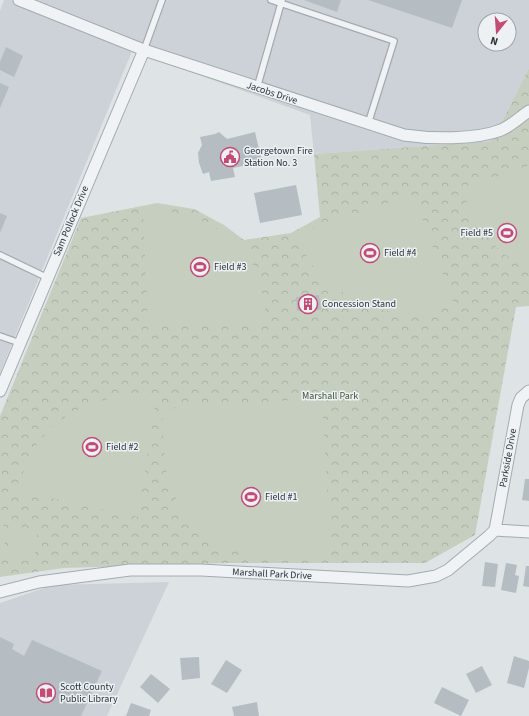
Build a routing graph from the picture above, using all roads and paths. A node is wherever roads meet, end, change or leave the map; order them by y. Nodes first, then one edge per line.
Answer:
1 (19, 0) edge
2 (162, 0) edge
3 (271, 0) edge
4 (281, 2) edge
5 (144, 50) junction
6 (258, 88) junction
7 (529, 111) edge
8 (368, 124) junction
9 (0, 255) edge
10 (48, 278) junction
11 (0, 336) edge
12 (20, 343) junction
13 (0, 391) edge
14 (529, 391) edge
15 (495, 530) junction
16 (529, 532) edge
17 (0, 592) edge

1 - 5 street, Jacobs Drive
2 - 5 lane
3 - 4 lane
4 - 6 lane
4 - 8 lane
5 - 6 street, Jacobs Drive
5 - 10 street, Sam Pollock Drive
6 - 8 street, Jacobs Drive
7 - 8 street, Jacobs Drive
9 - 10 lane
10 - 12 street, Sam Pollock Drive
11 - 12 lane
12 - 13 street, Sam Pollock Drive
14 - 15 street, Parkside Drive
15 - 16 street
15 - 17 street, Marshall Park Drive

